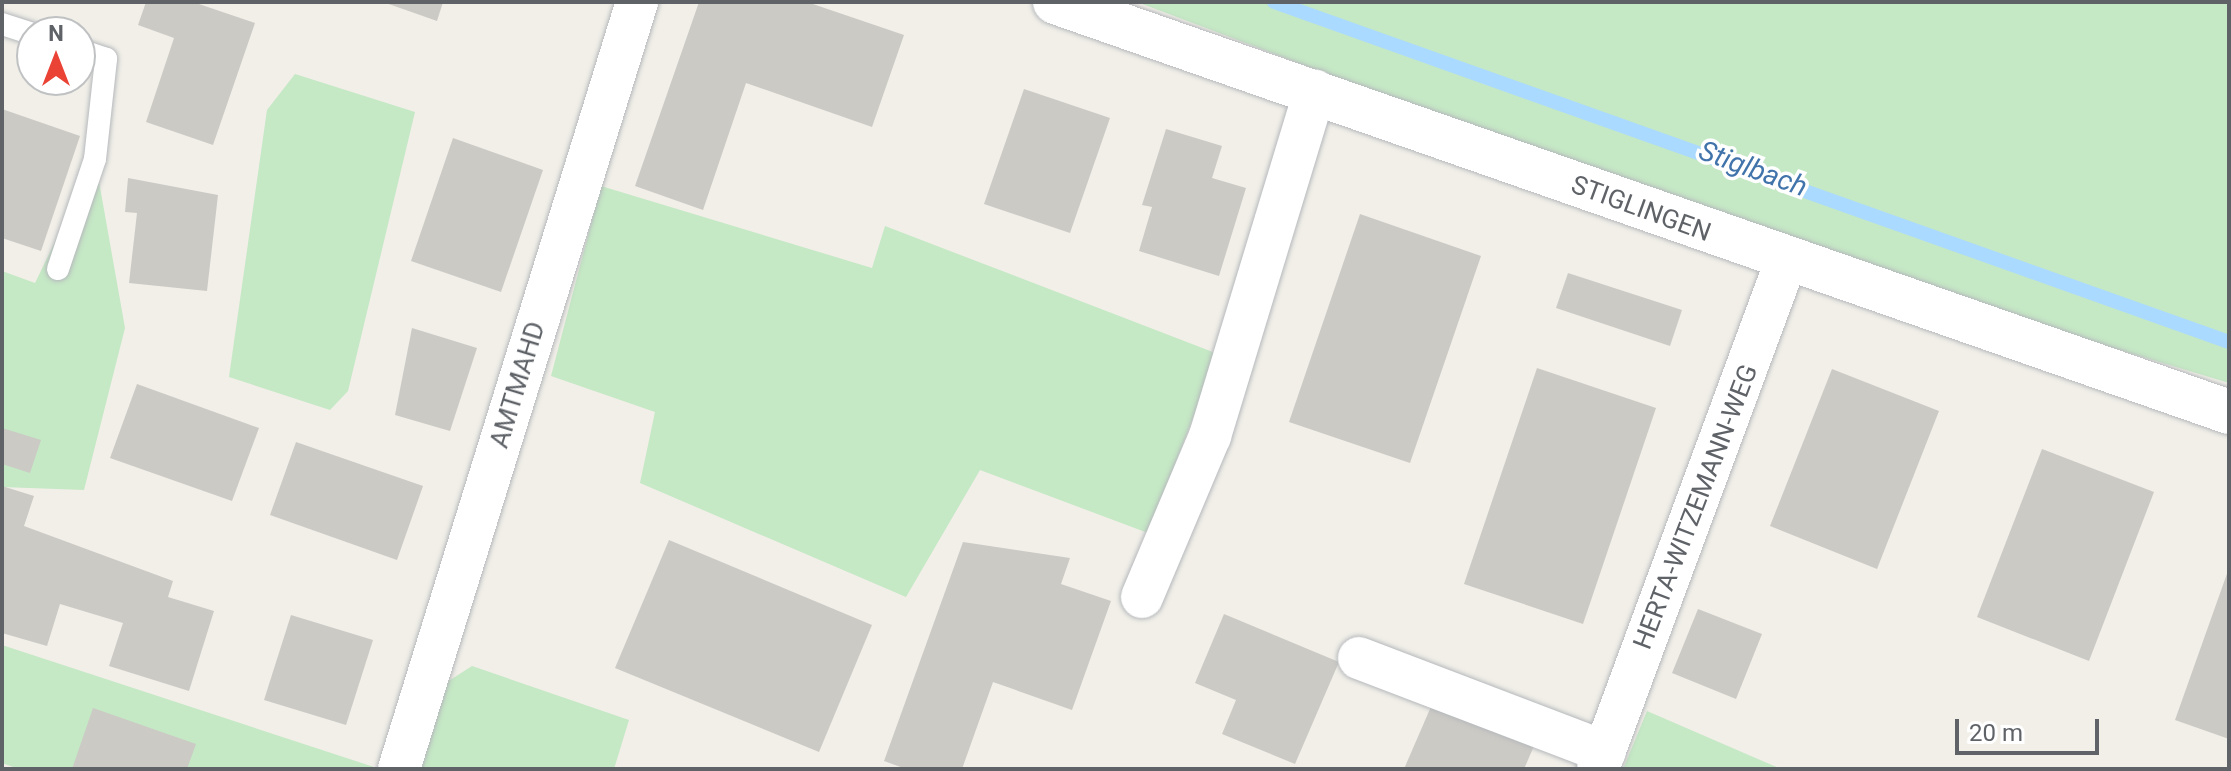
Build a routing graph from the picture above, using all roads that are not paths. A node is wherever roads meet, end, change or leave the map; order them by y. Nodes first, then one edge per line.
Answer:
1 (1055, 2) edge
2 (627, 7) edge
3 (96, 56) edge
4 (1315, 91) junction
5 (1786, 261) junction
6 (58, 269) dead end
7 (2229, 412) edge
8 (1142, 597) dead end
9 (1359, 658) dead end
10 (1602, 761) edge
11 (399, 769) edge

1 - 4 main road, STIGLINGEN
2 - 11 street, AMTMAHD
3 - 6 lane
4 - 5 main road, STIGLINGEN
4 - 8 street
5 - 7 main road, STIGLINGEN
5 - 10 street, HERTA-WITZEMANN-WEG
9 - 10 street, HERTA-WITZEMANN-WEG

